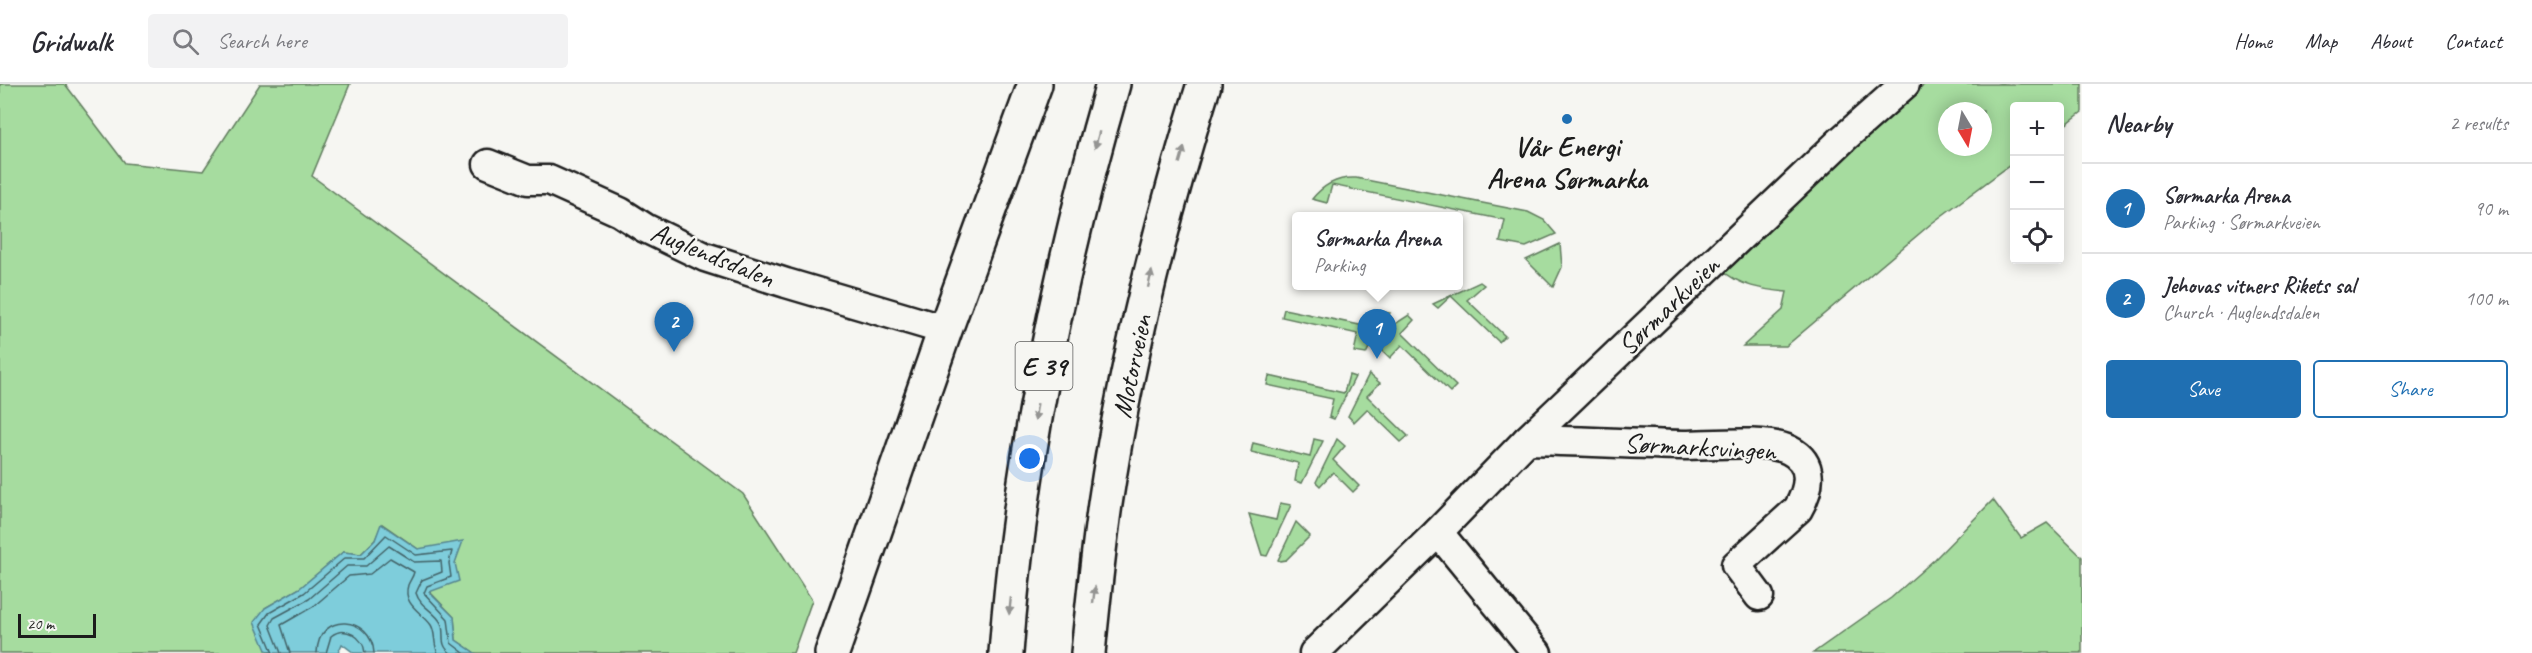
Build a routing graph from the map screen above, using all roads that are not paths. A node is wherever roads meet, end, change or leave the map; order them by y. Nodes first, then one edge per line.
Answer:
1 (1035, 84) edge
2 (1113, 84) edge
3 (1204, 84) edge
4 (1905, 84) edge
5 (488, 164) dead end
6 (945, 330) junction
7 (1527, 440) junction
8 (1438, 532) junction
9 (1759, 596) dead end
10 (832, 653) edge
11 (1006, 653) edge
12 (1088, 653) edge
13 (1314, 653) edge
14 (1537, 653) edge

1 - 6 main road
2 -> 11 main road, E 39
12 -> 3 main road, Motorveien
4 - 7 street, Sørmarkveien
5 - 6 street, Auglendsdalen
6 - 10 main road
7 - 8 street, Sørmarkveien
7 - 9 street, Sørmarksvingen
8 - 13 street, Sørmarkveien
8 - 14 street

